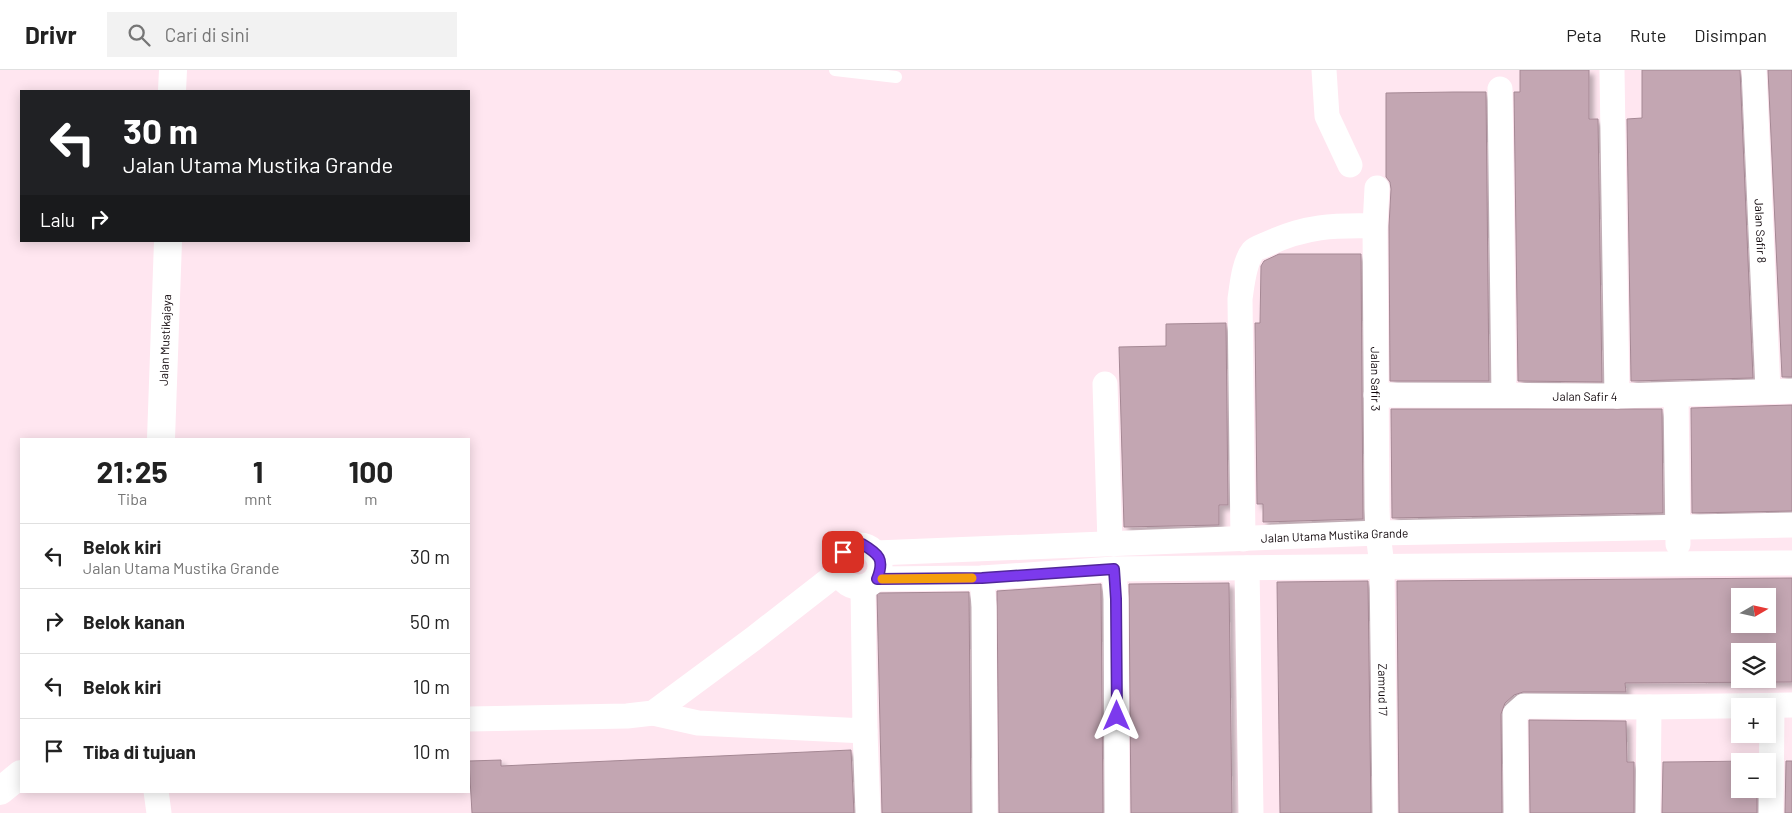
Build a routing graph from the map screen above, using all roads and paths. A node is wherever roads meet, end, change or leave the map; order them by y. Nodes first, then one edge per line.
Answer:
1 (173, 70) edge
2 (835, 70) edge
3 (1324, 70) edge
4 (1612, 70) edge
5 (1754, 70) edge
6 (896, 77) dead end
7 (1500, 89) dead end
8 (172, 90) edge
9 (1350, 165) dead end
10 (1377, 188) dead end
11 (1375, 226) junction
12 (168, 242) edge
13 (1105, 384) dead end
14 (1780, 391) edge
15 (1676, 394) junction
16 (1376, 395) junction
17 (1504, 395) junction
18 (1617, 396) junction
19 (161, 438) edge
20 (1792, 525) edge
21 (1678, 527) junction
22 (1378, 533) junction
23 (1243, 539) junction
24 (1110, 543) junction
25 (876, 553) junction
26 (1678, 564) junction
27 (1792, 564) edge
28 (1382, 566) junction
29 (1247, 568) junction
30 (1114, 569) junction
31 (838, 572) junction
32 (982, 578) junction
33 (870, 583) junction
34 (1782, 705) edge
35 (1649, 707) junction
36 (653, 713) junction
37 (470, 719) edge
38 (865, 731) junction
39 (20, 775) edge
40 (0, 791) edge
41 (156, 793) edge
42 (159, 813) edge
43 (868, 813) edge
44 (985, 813) edge
45 (1117, 813) edge
46 (1251, 813) edge
47 (1385, 813) edge
48 (1516, 813) edge
49 (1648, 813) edge
50 (1771, 813) edge

1 - 8 street
2 - 6 lane
3 - 9 street
4 - 18 street
5 - 14 street, Jalan Safir 8
7 - 17 street
10 - 11 street, Jalan Safir 3
11 - 16 street, Jalan Safir 3
11 - 23 street
12 - 19 street, Jalan Mustikajaya
13 - 24 street
14 - 15 street, Jalan Safir 4
15 - 18 street, Jalan Safir 4
15 - 21 street
16 - 17 street, Jalan Safir 4
16 - 22 street, Jalan Safir 3
17 - 18 street, Jalan Safir 4
20 - 21 street, Jalan Utama Mustika Grande
21 - 22 street, Jalan Utama Mustika Grande
21 - 26 street
22 - 23 street, Jalan Utama Mustika Grande
22 - 28 street, Jalan Safir 3
23 - 24 street, Jalan Utama Mustika Grande
24 - 25 street, Jalan Utama Mustika Grande
25 - 31 street
25 - 33 street
26 - 27 street
26 - 28 street
28 - 29 street
28 - 47 street, Zamrud 17
29 - 30 street
29 - 46 street
30 - 32 street
30 - 45 street
31 - 33 street
31 - 36 street
32 - 33 street
32 - 44 street
33 - 38 street
34 - 35 street
34 - 50 street
35 - 48 street
35 - 49 street
36 - 37 street
36 - 38 street
38 - 43 street
39 - 40 street
41 - 42 street

